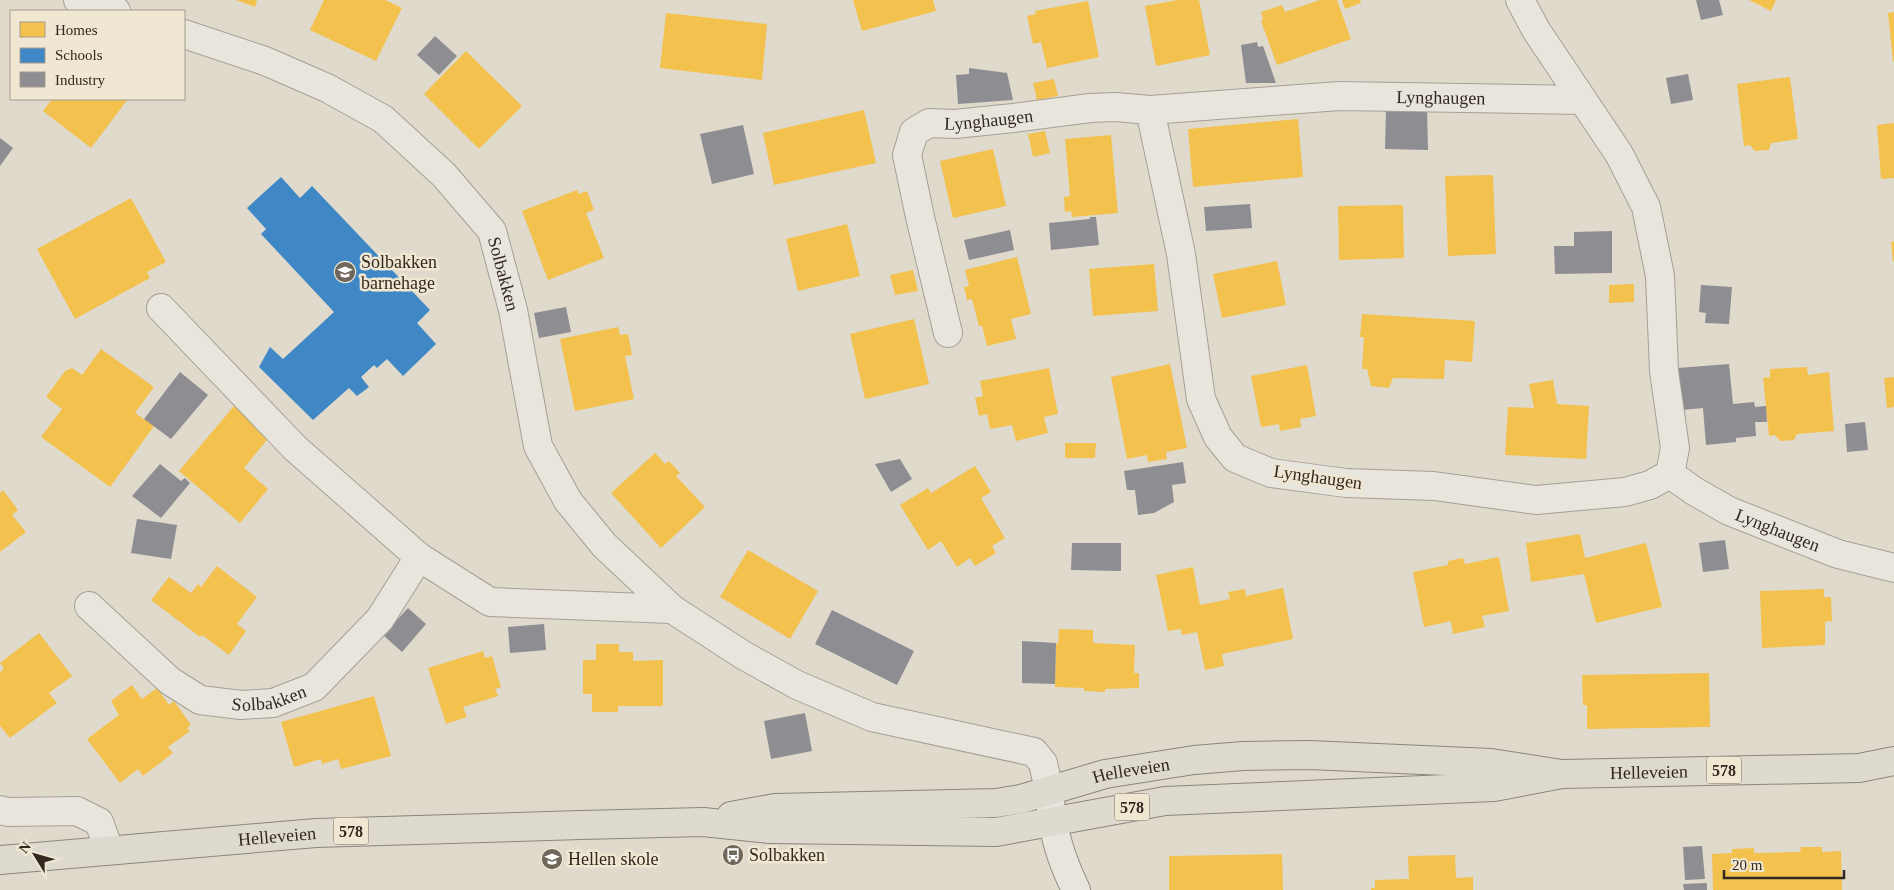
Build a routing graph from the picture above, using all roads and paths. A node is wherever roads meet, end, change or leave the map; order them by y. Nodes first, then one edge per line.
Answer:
1 (78, 0) edge
2 (1520, 0) edge
3 (113, 10) edge
4 (185, 34) edge
5 (1582, 100) junction
6 (1150, 110) junction
7 (161, 308) dead end
8 (948, 333) dead end
9 (1670, 474) junction
10 (420, 557) junction
11 (1894, 568) edge
12 (89, 606) dead end
13 (672, 609) junction
14 (1891, 763) edge
15 (1562, 774) junction
16 (1049, 790) junction
17 (0, 810) edge
18 (1051, 821) junction
19 (703, 822) junction
20 (109, 850) junction
21 (0, 860) edge
22 (1076, 890) edge

1 - 3 street
2 - 5 street
4 - 13 street, Solbakken
5 - 6 street, Lynghaugen
5 - 9 street
6 - 8 street, Lynghaugen
6 - 9 street, Lynghaugen
7 - 10 street
9 - 11 street, Lynghaugen
10 - 12 street, Solbakken
10 - 13 street
13 - 16 street, Solbakken
14 - 15 main road, Helleveien / 578
15 - 16 main road, Helleveien / 578
15 - 18 main road, Helleveien / 578
16 - 18 street, Solbakken
16 - 19 main road, Helleveien / 578
17 - 20 street
18 - 19 main road, Helleveien / 578
18 - 22 street, Solbakken
19 - 20 main road, Helleveien / 578
20 - 21 main road, Helleveien / 578

